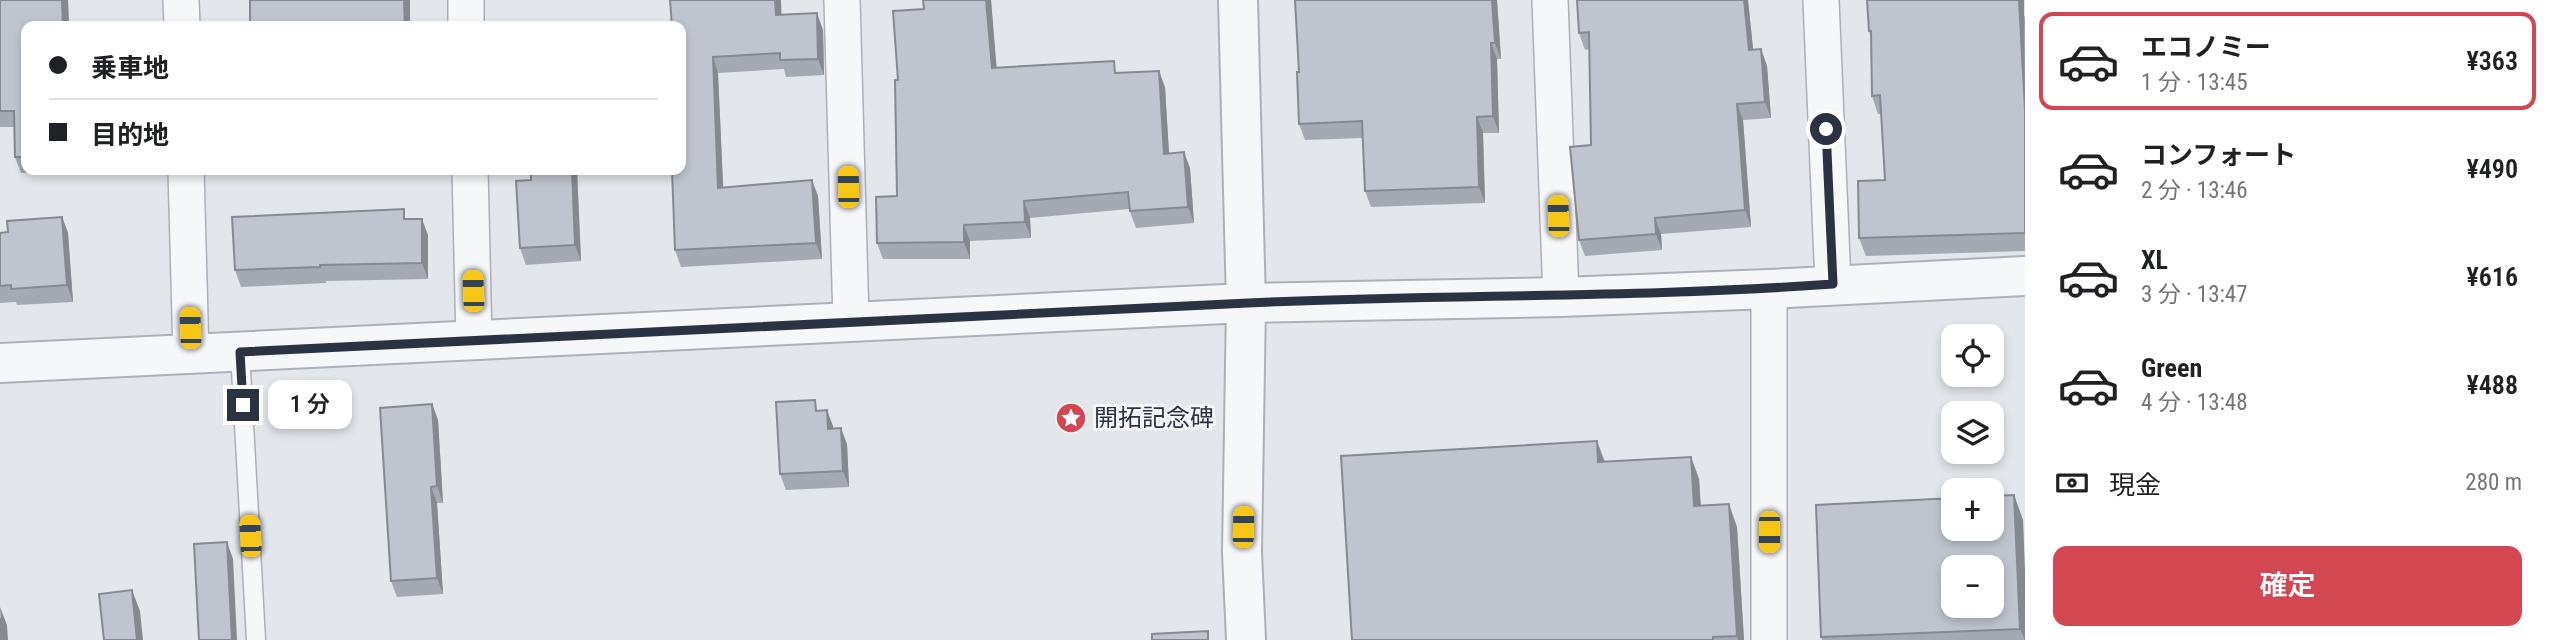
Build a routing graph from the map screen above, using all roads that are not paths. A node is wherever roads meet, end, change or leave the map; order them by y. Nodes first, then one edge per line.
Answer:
1 (181, 0) edge
2 (466, 0) edge
3 (842, 0) edge
4 (1238, 0) edge
5 (1550, 0) edge
6 (1821, 0) edge
7 (181, 21) edge
8 (466, 21) edge
9 (186, 175) edge
10 (470, 175) edge
11 (2025, 275) edge
12 (1833, 284) junction
13 (1769, 289) junction
14 (1561, 297) junction
15 (1247, 303) junction
16 (852, 321) junction
17 (474, 340) junction
18 (240, 352) junction
19 (191, 355) junction
20 (0, 363) edge
21 (256, 640) edge
22 (1246, 640) edge
23 (1769, 640) edge

1 - 7 street
2 - 8 street
3 - 16 street
4 - 15 street
5 - 14 street
6 - 12 street
9 - 19 street
10 - 17 street
11 - 12 street
12 - 13 street
13 - 14 street
13 - 23 street
14 - 15 street
15 - 16 street
15 - 22 street
16 - 17 street
17 - 18 street
18 - 19 street
18 - 21 lane
19 - 20 street

